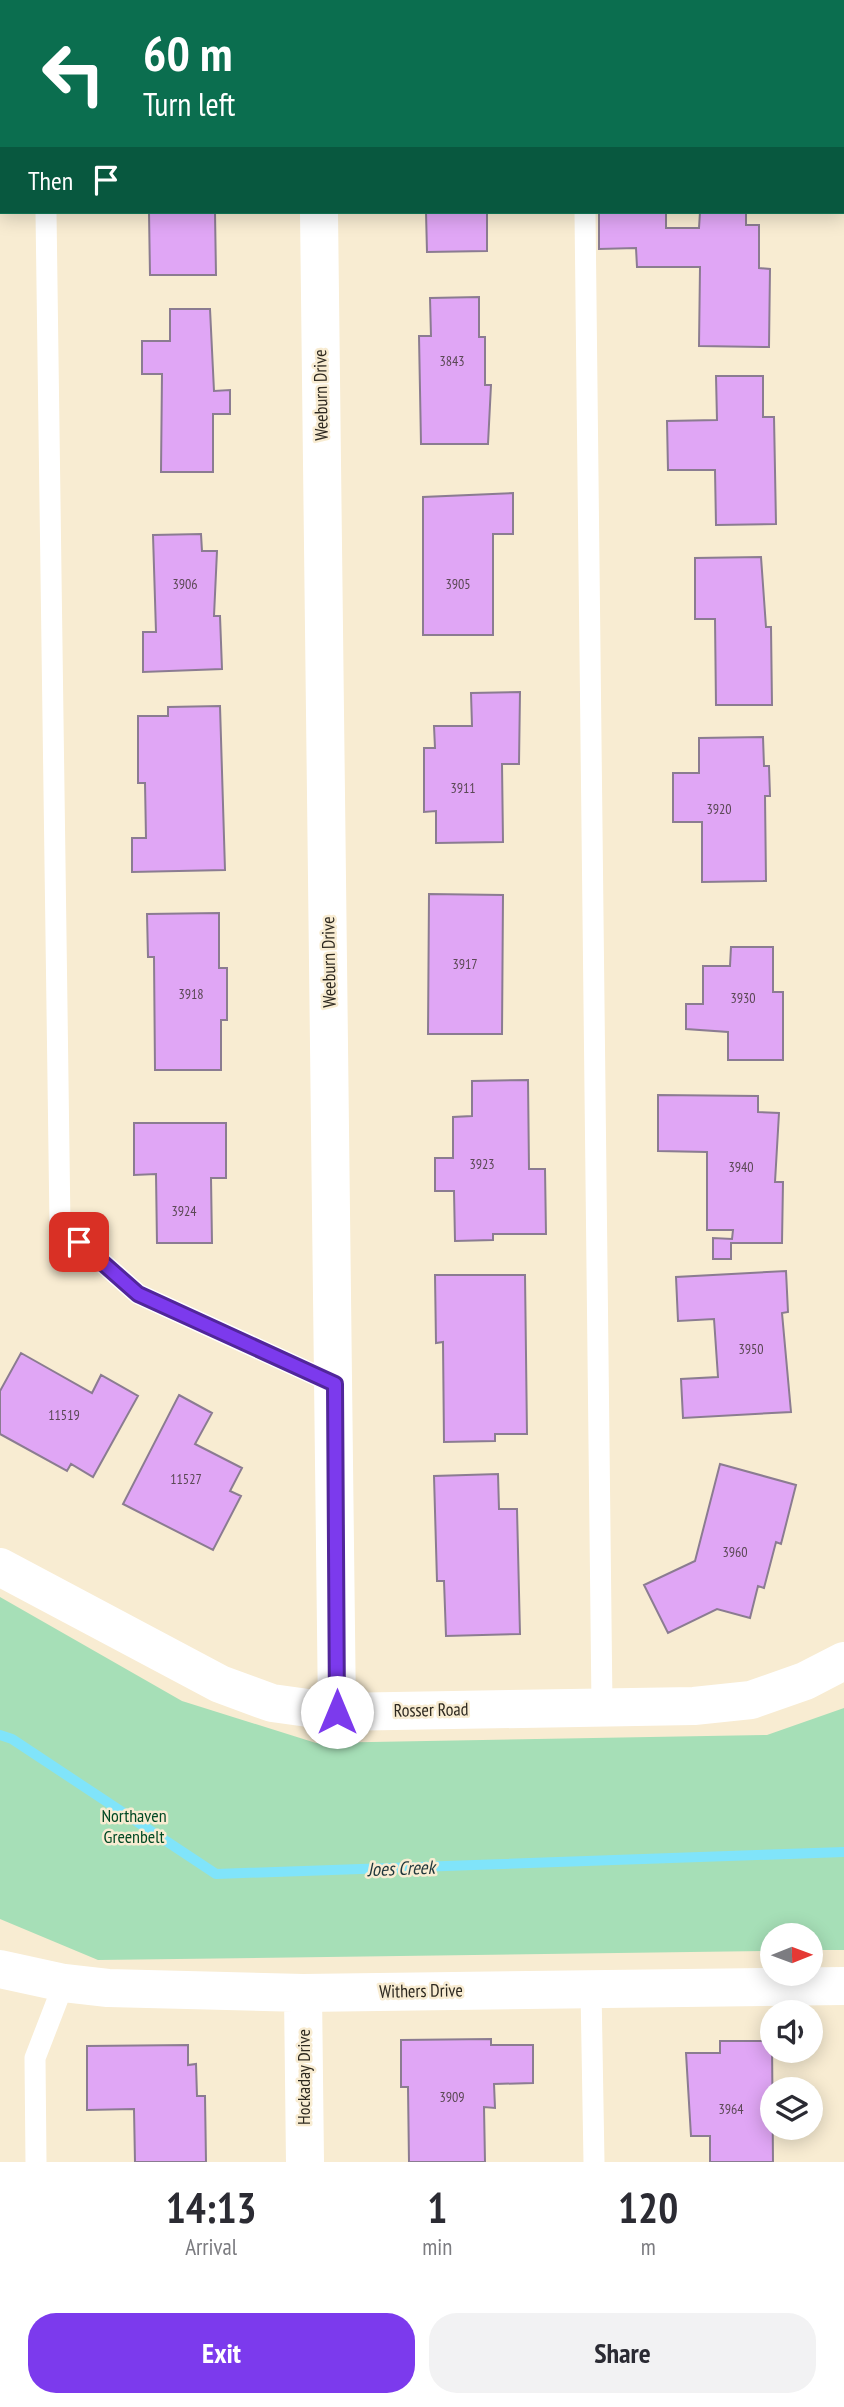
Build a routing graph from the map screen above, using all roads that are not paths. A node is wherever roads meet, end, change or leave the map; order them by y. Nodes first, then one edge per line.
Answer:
1 (46, 214) edge
2 (319, 214) edge
3 (585, 214) edge
4 (335, 1384) junction
5 (0, 1567) edge
6 (844, 1661) edge
7 (602, 1707) junction
8 (337, 1712) junction
9 (0, 1969) edge
10 (64, 1983) junction
11 (844, 1986) edge
12 (591, 1989) junction
13 (303, 1993) junction
14 (36, 2162) edge
15 (305, 2162) edge
16 (594, 2162) edge

1 - 4 lane
2 - 4 street, Weeburn Drive
3 - 7 lane
4 - 8 street, Weeburn Drive
5 - 8 street, Rosser Road
6 - 7 street, Rosser Road
7 - 8 street, Rosser Road
9 - 10 street, Withers Drive
10 - 13 street, Withers Drive
10 - 14 lane
11 - 12 street, Withers Drive
12 - 13 street, Withers Drive
12 - 16 lane
13 - 15 street, Hockaday Drive

